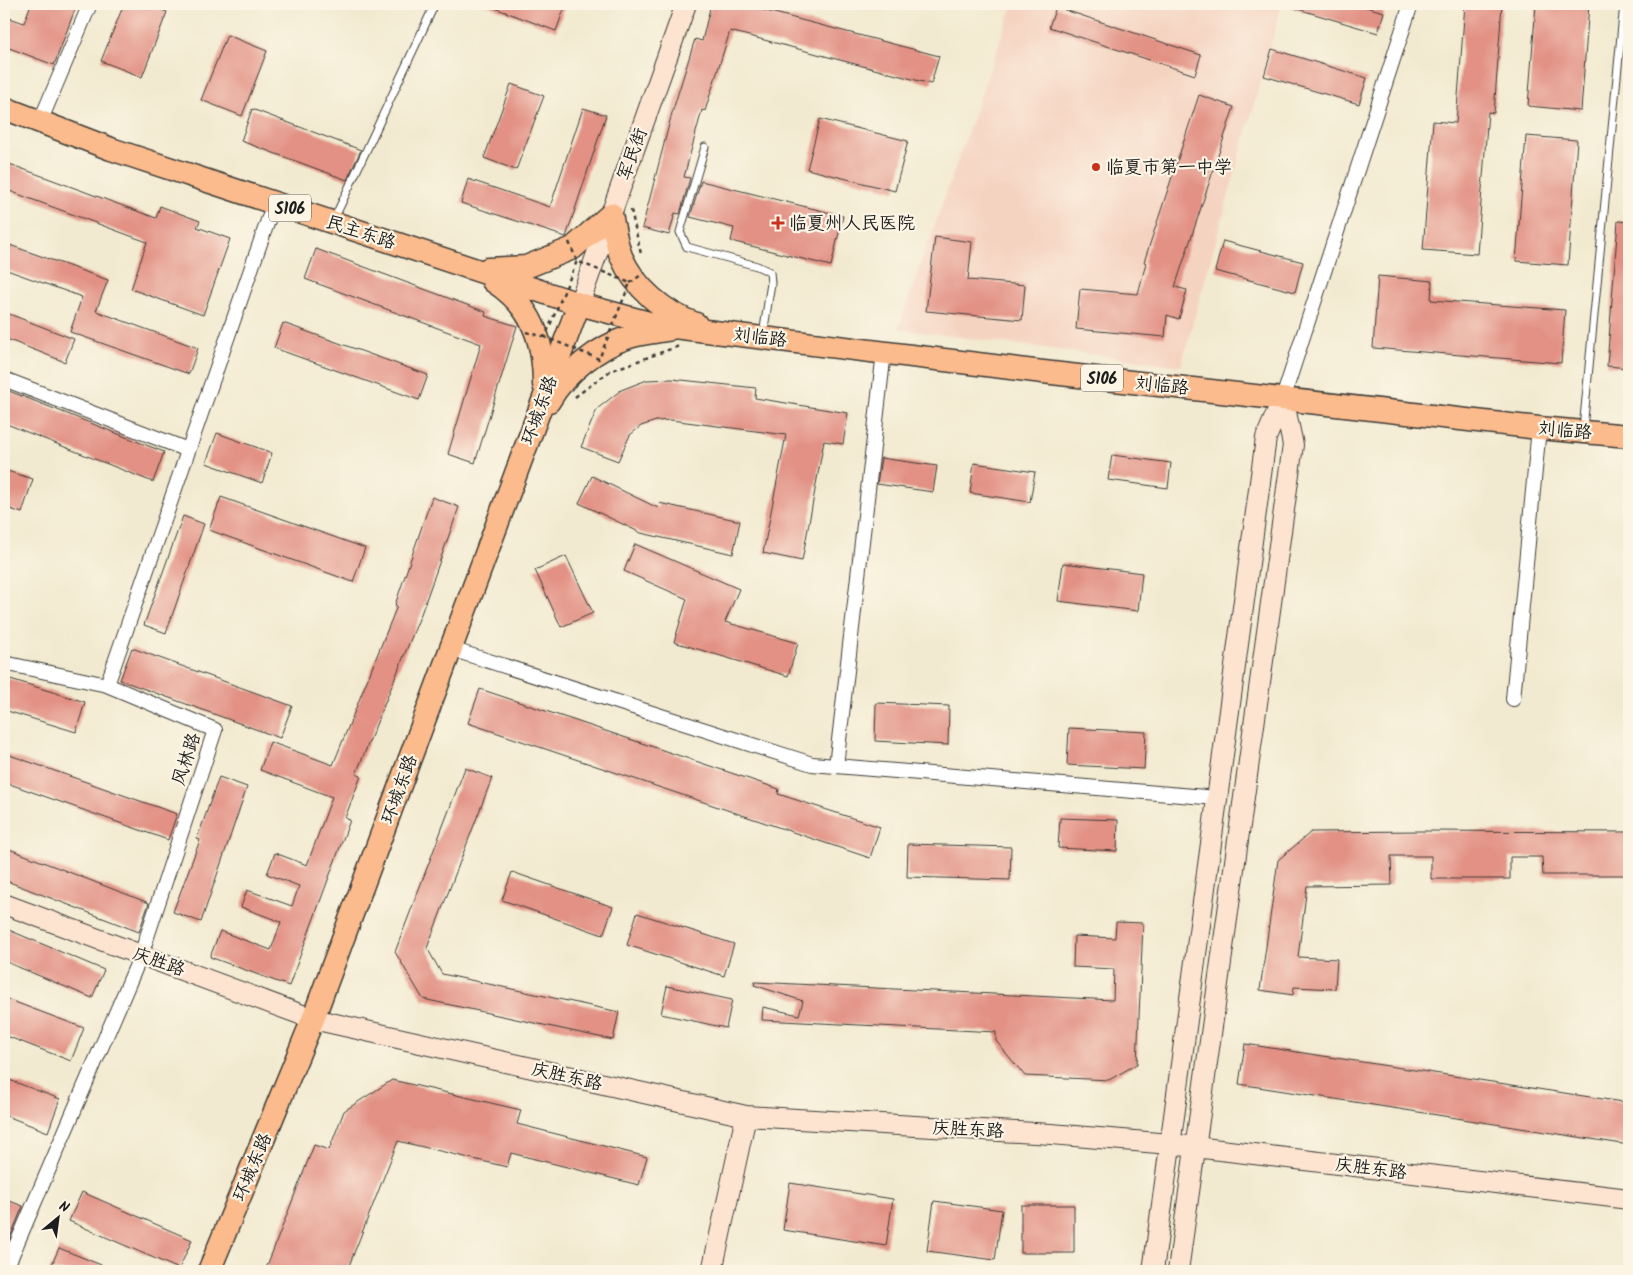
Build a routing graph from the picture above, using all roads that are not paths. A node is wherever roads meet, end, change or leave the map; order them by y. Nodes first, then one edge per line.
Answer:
1 (90, 4) edge
2 (686, 4) edge
3 (1411, 4) edge
4 (1624, 4) edge
5 (433, 8) dead end
6 (4, 108) edge
7 (40, 122) junction
8 (705, 147) dead end
9 (274, 203) junction
10 (620, 210) junction
11 (335, 217) dead end
12 (475, 270) junction
13 (578, 304) junction
14 (719, 332) junction
15 (762, 338) junction
16 (884, 352) junction
17 (4, 378) edge
18 (1283, 398) junction
19 (1539, 428) junction
20 (532, 430) junction
21 (1583, 432) junction
22 (1629, 436) edge
23 (188, 450) junction
24 (450, 649) junction
25 (4, 663) edge
26 (107, 684) junction
27 (1513, 699) dead end
28 (836, 766) junction
29 (1217, 798) junction
30 (4, 904) edge
31 (141, 955) junction
32 (313, 1019) junction
33 (746, 1116) junction
34 (1170, 1144) junction
35 (1194, 1147) junction
36 (1629, 1199) edge
37 (5, 1271) edge
38 (209, 1271) edge
39 (712, 1271) edge
40 (1153, 1271) edge
41 (1178, 1271) edge

1 - 7 street
2 - 10 main road, 军民街
3 - 18 street
4 - 21 lane
5 - 11 lane
6 - 7 main road, 民主东路 / S106
7 - 9 main road, 民主东路 / S106
8 - 15 lane
9 - 12 main road, 民主东路 / S106
9 - 23 street
10 - 12 main road
10 - 13 main road, 军民街
10 - 14 main road
12 - 13 main road, 民主东路 / S106
12 - 20 main road
13 - 14 main road, 刘临路 / S106
13 - 20 main road, 环城东路
14 - 15 main road, 刘临路 / S106
14 - 20 main road
15 - 16 main road, 刘临路 / S106
16 - 18 main road, 刘临路 / S106
16 - 28 street
17 - 23 street
18 - 19 main road, 刘临路 / S106
18 - 29 main road
18 - 35 main road
19 - 21 main road, 刘临路 / S106
19 - 27 street
20 - 24 main road, 环城东路
21 - 22 main road, 刘临路 / S106
23 - 26 street
24 - 28 street
24 - 32 main road, 环城东路
25 - 26 street, 风林路
26 - 31 street, 风林路
28 - 29 street
29 - 34 main road
30 - 31 main road, 庆胜路
31 - 32 main road, 庆胜路
31 - 37 street
32 - 33 main road, 庆胜东路
32 - 38 main road, 环城东路
33 - 34 main road, 庆胜东路
33 - 39 main road
34 - 35 main road, 庆胜东路
34 - 40 main road
35 - 36 main road, 庆胜东路
35 - 41 main road

